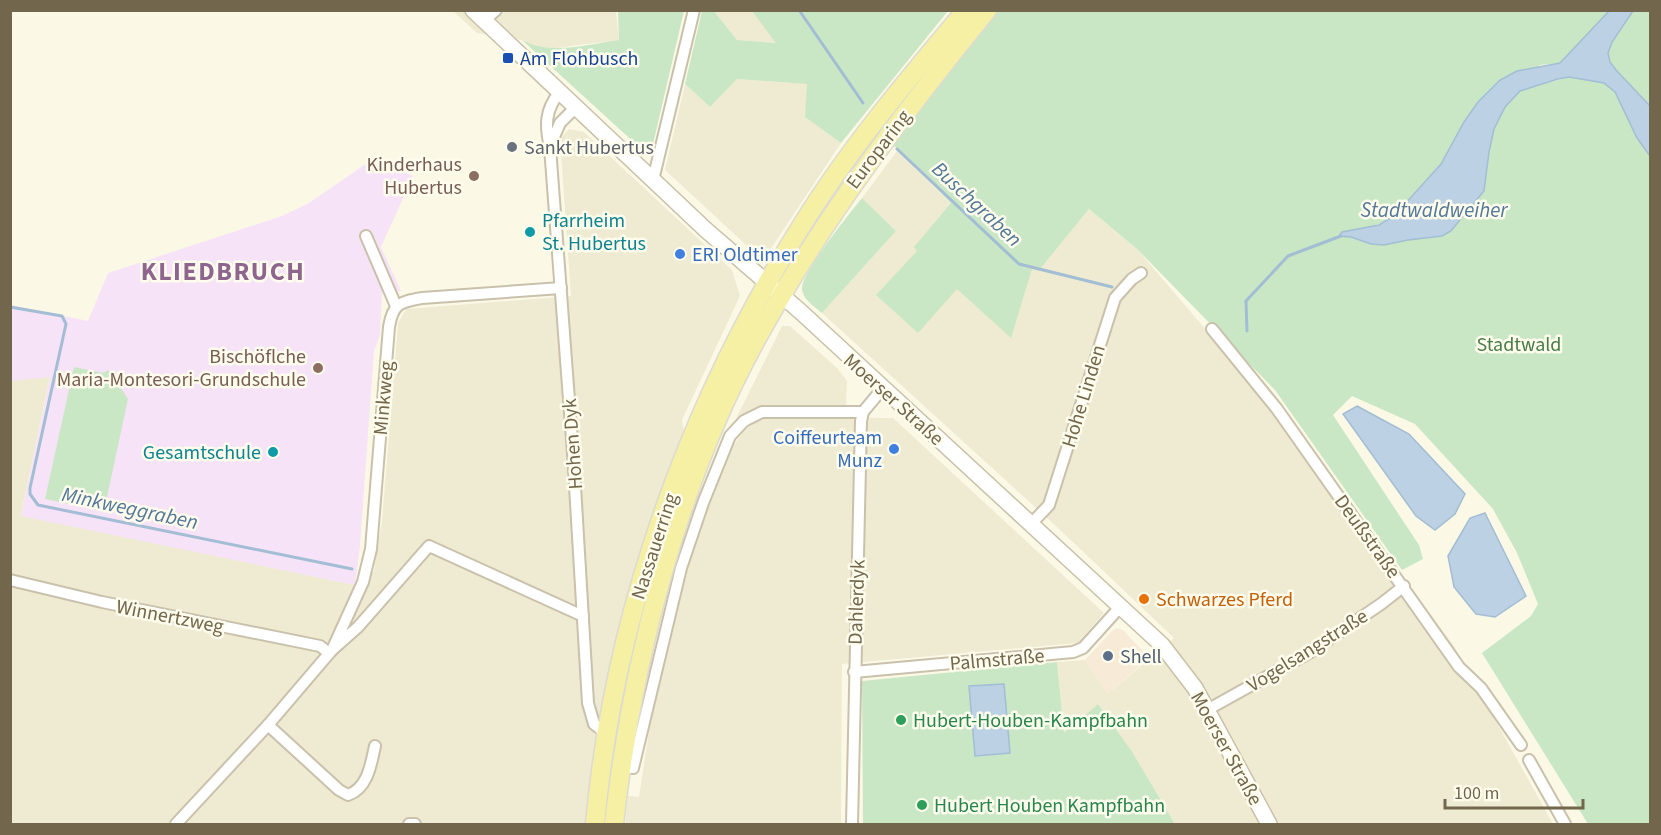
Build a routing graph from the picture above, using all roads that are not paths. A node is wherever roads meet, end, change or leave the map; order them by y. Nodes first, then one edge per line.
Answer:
1 (694, 10) edge
2 (966, 10) edge
3 (987, 10) edge
4 (484, 14) edge
5 (560, 93) junction
6 (575, 108) junction
7 (550, 147) junction
8 (653, 180) junction
9 (366, 236) dead end
10 (1141, 273) dead end
11 (766, 284) junction
12 (561, 288) junction
13 (782, 296) junction
14 (396, 306) junction
15 (1212, 329) dead end
16 (883, 388) junction
17 (863, 412) junction
18 (1031, 524) junction
19 (10, 580) edge
20 (1404, 586) junction
21 (1121, 606) junction
22 (583, 616) junction
23 (330, 652) junction
24 (854, 672) junction
25 (1207, 710) junction
26 (268, 725) junction
27 (607, 734) junction
28 (1521, 745) dead end
29 (375, 746) dead end
30 (1529, 760) dead end
31 (627, 768) junction
32 (176, 825) edge
33 (409, 825) edge
34 (415, 825) edge
35 (595, 825) edge
36 (614, 825) edge
37 (852, 825) edge
38 (1269, 825) edge
39 (1565, 825) edge

1 - 8 street
2 - 11 main road, Europaring
3 - 13 main road, Europaring
4 - 5 main road, Moerser Straße
5 - 6 main road, Moerser Straße
5 - 7 street, Hohen Dyk
6 - 7 street
6 - 8 main road, Moerser Straße
7 - 12 street, Hohen Dyk
8 - 11 main road, Moerser Straße
9 - 14 street
10 - 18 street, Hohe Linden
11 - 13 main road, Moerser Straße
11 - 27 main road, Nassauerring
12 - 14 street
12 - 22 street, Hohen Dyk
13 - 16 main road, Moerser Straße
13 - 31 main road, Nassauerring
14 - 23 street, Minkweg
15 - 20 street, Deußstraße
16 - 17 street
16 - 18 main road, Moerser Straße
17 - 24 street, Dahlerdyk
17 - 31 street, Nassauerring
18 - 21 main road, Moerser Straße
19 - 23 street, Winnertzweg
20 - 25 street, Vogelsangstraße
20 - 28 street, Deußstraße
21 - 24 street, Palmstraße
21 - 25 main road, Moerser Straße
22 - 23 street, Minkweg
22 - 27 street, Hohen Dyk
23 - 26 street, Minkweg
24 - 37 street, Dahlerdyk
25 - 38 main road, Moerser Straße
26 - 29 street
26 - 32 street, Minkweg
27 - 35 main road, Nassauerring
30 - 39 street
31 - 36 main road, Nassauerring
33 - 34 street

